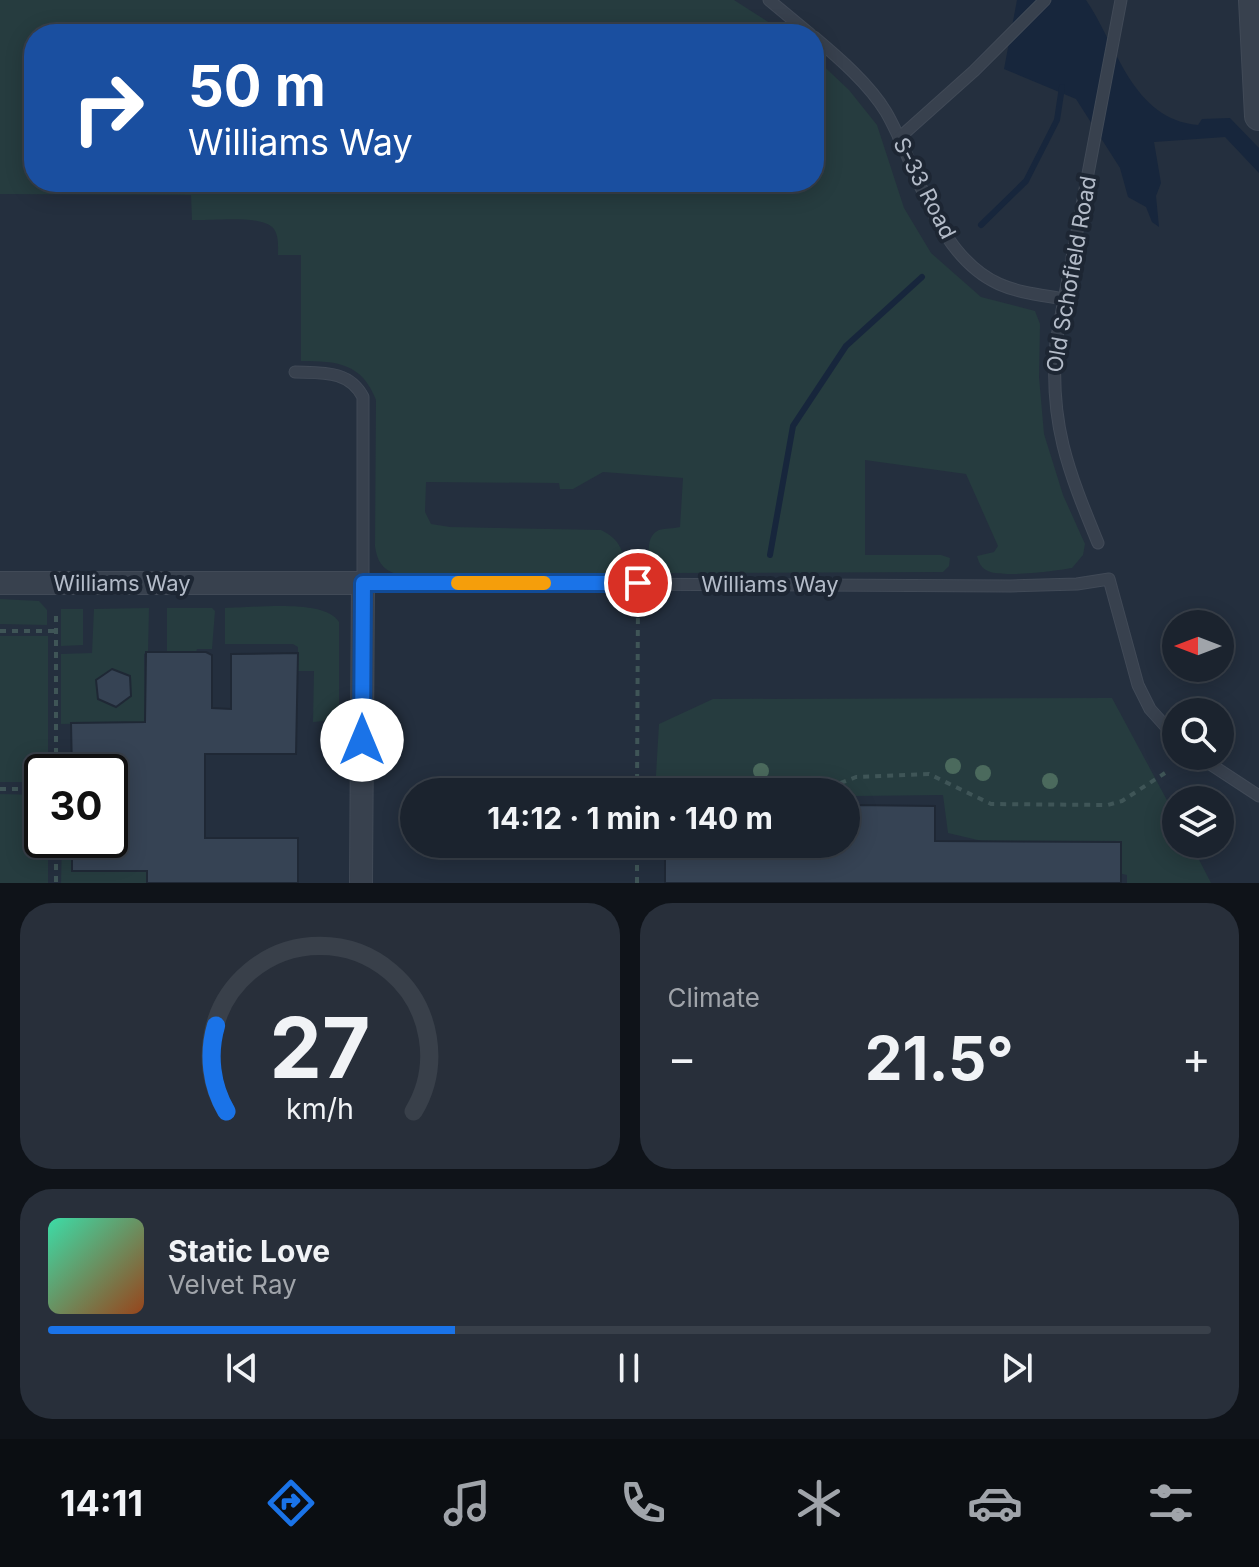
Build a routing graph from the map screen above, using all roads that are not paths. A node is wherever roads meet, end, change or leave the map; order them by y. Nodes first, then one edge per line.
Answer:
1 (769, 0) edge
2 (1045, 0) edge
3 (1121, 0) edge
4 (1253, 0) edge
5 (798, 24) edge
6 (824, 46) edge
7 (1259, 116) edge
8 (899, 138) junction
9 (1064, 299) junction
10 (295, 372) dead end
11 (1098, 543) dead end
12 (0, 583) edge
13 (363, 583) junction
14 (1162, 722) edge
15 (1219, 770) edge
16 (1259, 796) edge
17 (361, 883) edge

1 - 5 lane, S-33 Road
2 - 8 lane
3 - 9 lane, Old Schofield Road
4 - 7 street
6 - 8 lane, S-33 Road
8 - 9 lane, S-33 Road
9 - 11 lane, Old Schofield Road
10 - 13 lane
12 - 13 street, Williams Way
13 - 14 lane, Williams Way
13 - 17 street
15 - 16 lane

